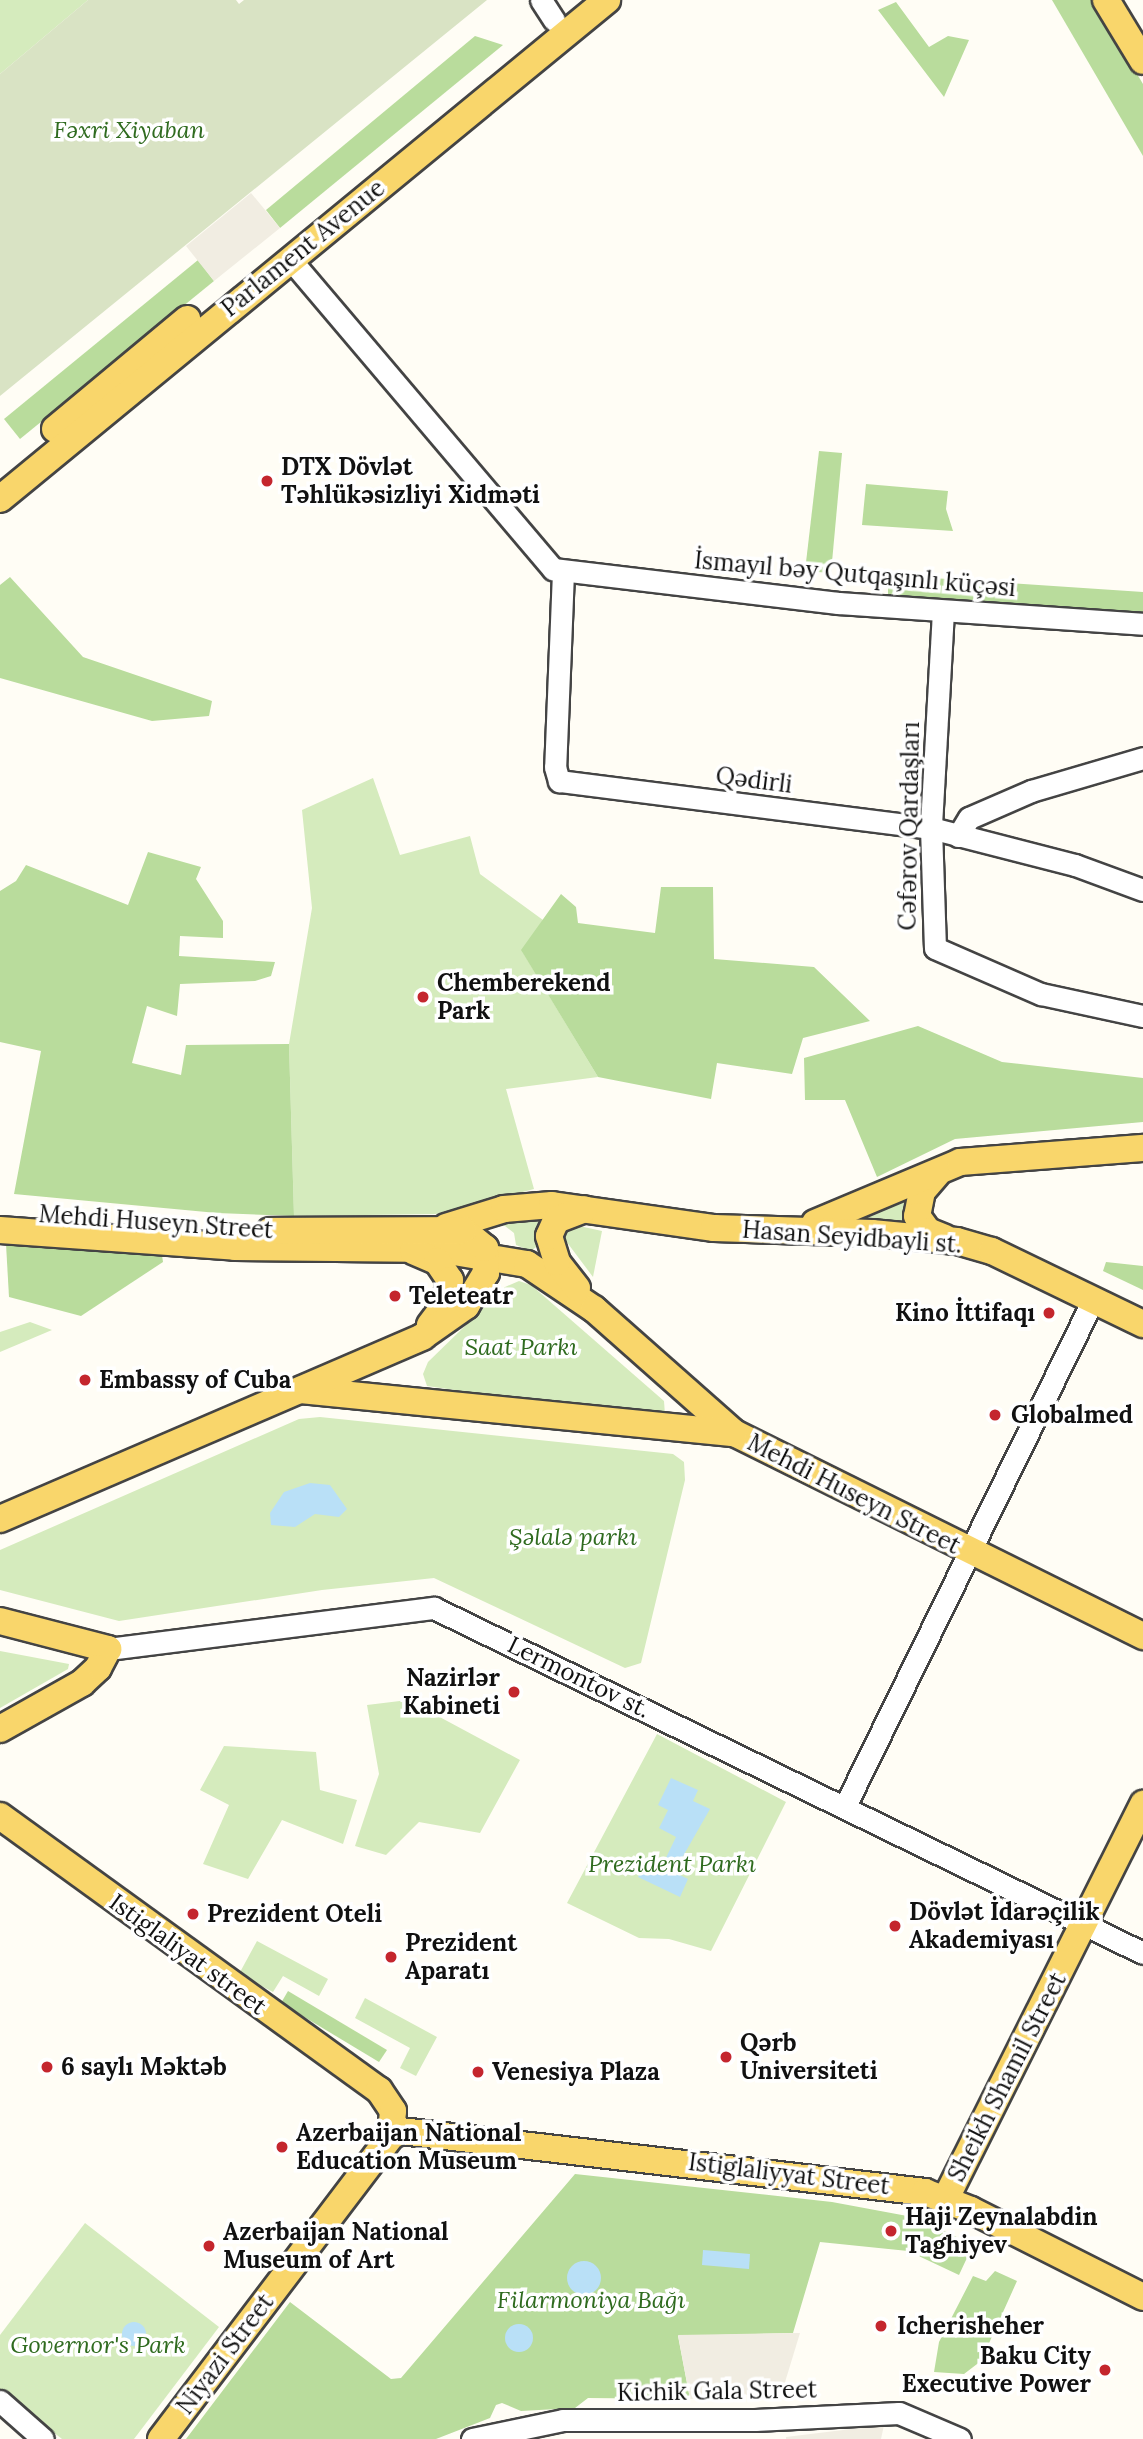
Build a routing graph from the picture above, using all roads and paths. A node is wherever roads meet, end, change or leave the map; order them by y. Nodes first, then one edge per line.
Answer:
1 (579, 0) edge
2 (607, 0) edge
3 (1106, 0) edge
4 (548, 10) edge
5 (1143, 61) edge
6 (290, 258) junction
7 (0, 477) edge
8 (0, 499) edge
9 (563, 572) junction
10 (943, 611) junction
11 (1143, 624) edge
12 (1143, 758) edge
13 (931, 828) junction
14 (958, 836) junction
15 (1143, 890) edge
16 (1143, 1016) edge
17 (1143, 1148) edge
18 (951, 1165) junction
19 (586, 1209) junction
20 (0, 1213) edge
21 (438, 1229) junction
22 (0, 1230) edge
23 (772, 1230) junction
24 (957, 1241) junction
25 (401, 1248) junction
26 (487, 1254) junction
27 (1093, 1300) junction
28 (594, 1309) junction
29 (1143, 1324) edge
30 (410, 1343) junction
31 (296, 1390) junction
32 (734, 1433) junction
33 (0, 1519) edge
34 (972, 1554) junction
35 (0, 1621) edge
36 (1143, 1636) edge
37 (108, 1649) junction
38 (0, 1729) edge
39 (1143, 1804) edge
40 (845, 1805) junction
41 (0, 1816) edge
42 (1084, 1924) junction
43 (1143, 1953) edge
44 (391, 2136) junction
45 (946, 2198) junction
46 (1143, 2297) edge
47 (0, 2401) edge
48 (43, 2439) edge
49 (161, 2439) edge
50 (472, 2439) edge
51 (960, 2439) edge

1 - 4 main road, Parlament Avenue
2 - 6 main road, Parlament Avenue
3 - 5 main road
4 - 7 main road, Parlament Avenue
6 - 8 main road, Parlament Avenue
6 - 9 street
9 - 10 street, İsmayıl bəy Qutqaşınlı küçəsi
9 - 13 street, Qədirli
10 - 11 street, İsmayıl bəy Qutqaşınlı küçəsi
10 - 13 street, Cəfərov Qardaşları
12 - 14 street
13 - 14 street, Qədirli
13 - 16 street, Cəfərov Qardaşları
14 - 15 street, Qədirli
17 - 18 main road
18 - 23 main road
18 - 24 main road
19 - 21 main road, Hasan Seyidbayli st.
19 - 23 main road, Hasan Seyidbayli st.
19 - 28 main road
20 - 21 main road, Mehdi Huseyn Street
21 - 26 main road
22 - 25 main road, Mehdi Huseyn Street
23 - 24 main road, Hasan Seyidbayli st.
24 - 27 main road, Hasan Seyidbayli st.
25 - 26 main road, Mehdi Huseyn Street
25 - 30 main road
26 - 28 main road
26 - 30 main road
27 - 29 main road, Hasan Seyidbayli st.
27 - 34 street
28 - 32 main road, Mehdi Huseyn Street
30 - 31 main road
31 - 32 main road
31 - 33 main road
32 - 34 main road, Mehdi Huseyn Street
34 - 36 main road, Mehdi Huseyn Street
34 - 40 street
35 - 37 main road
37 - 38 main road
37 - 40 street, Lermontov st.
39 - 42 main road, Sheikh Shamil Street
40 - 42 street, Lermontov st.
41 - 44 main road, Istiglaliyat street
42 - 43 street, Lermontov st.
42 - 45 main road, Sheikh Shamil Street
44 - 45 main road
44 - 49 main road, Niyazi Street
45 - 46 main road
47 - 48 street
50 - 51 street, Kichik Gala Street

